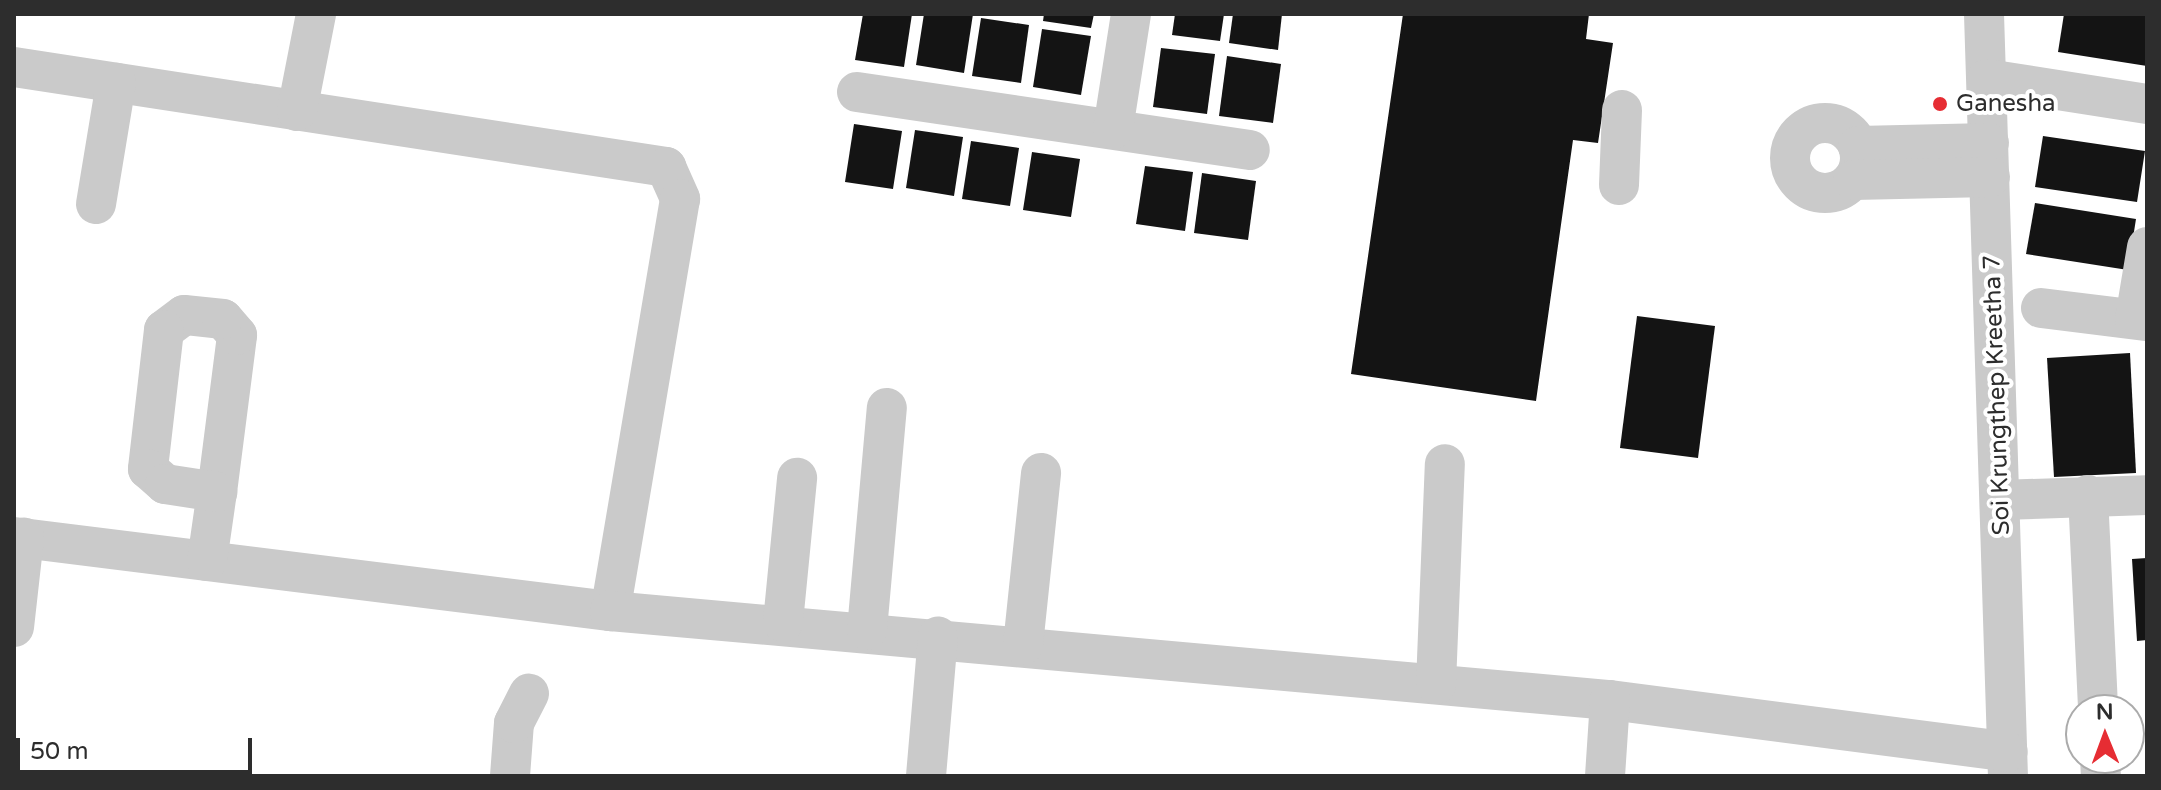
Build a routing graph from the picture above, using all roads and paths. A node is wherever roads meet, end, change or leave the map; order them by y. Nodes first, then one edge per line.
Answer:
1 (316, 14) edge
2 (1131, 14) edge
3 (1984, 14) edge
4 (14, 67) edge
5 (1987, 79) junction
6 (116, 83) junction
7 (857, 92) dead end
8 (2147, 104) edge
9 (1622, 110) dead end
10 (297, 111) junction
11 (1113, 129) junction
12 (1250, 150) dead end
13 (1989, 160) junction
14 (1855, 163) dead end
15 (1619, 185) dead end
16 (96, 204) dead end
17 (2147, 247) edge
18 (2041, 308) dead end
19 (2141, 320) edge
20 (887, 408) dead end
21 (1445, 464) dead end
22 (1041, 473) dead end
23 (797, 478) dead end
24 (217, 492) dead end
25 (2088, 495) junction
26 (2147, 495) edge
27 (2000, 500) junction
28 (19, 538) edge
29 (207, 561) junction
30 (610, 611) junction
31 (783, 622) junction
32 (14, 627) edge
33 (867, 630) junction
34 (938, 637) junction
35 (1023, 645) junction
36 (1436, 684) junction
37 (529, 694) dead end
38 (2097, 694) edge
39 (1610, 700) junction
40 (2008, 764) edge
41 (510, 776) edge
42 (926, 776) edge
43 (1605, 776) edge

1 - 10 street
2 - 11 street
3 - 5 street, Soi Krungthep Kreetha 7
4 - 6 street
5 - 8 street
5 - 13 street, Soi Krungthep Kreetha 7
6 - 10 street
6 - 16 street
7 - 11 street
9 - 15 street
10 - 30 street
11 - 12 street
13 - 14 street
13 - 27 street, Soi Krungthep Kreetha 7
17 - 19 street
18 - 19 street
20 - 33 street
21 - 36 street
22 - 35 street
23 - 31 street
24 - 29 street
25 - 26 street
25 - 27 street
25 - 38 street
27 - 40 street, Soi Krungthep Kreetha 7
28 - 29 street
28 - 32 street
29 - 30 street
30 - 31 street
31 - 33 street
33 - 34 street
34 - 35 street
34 - 42 street
35 - 36 street
36 - 39 street
37 - 41 street
39 - 40 street
39 - 43 street

